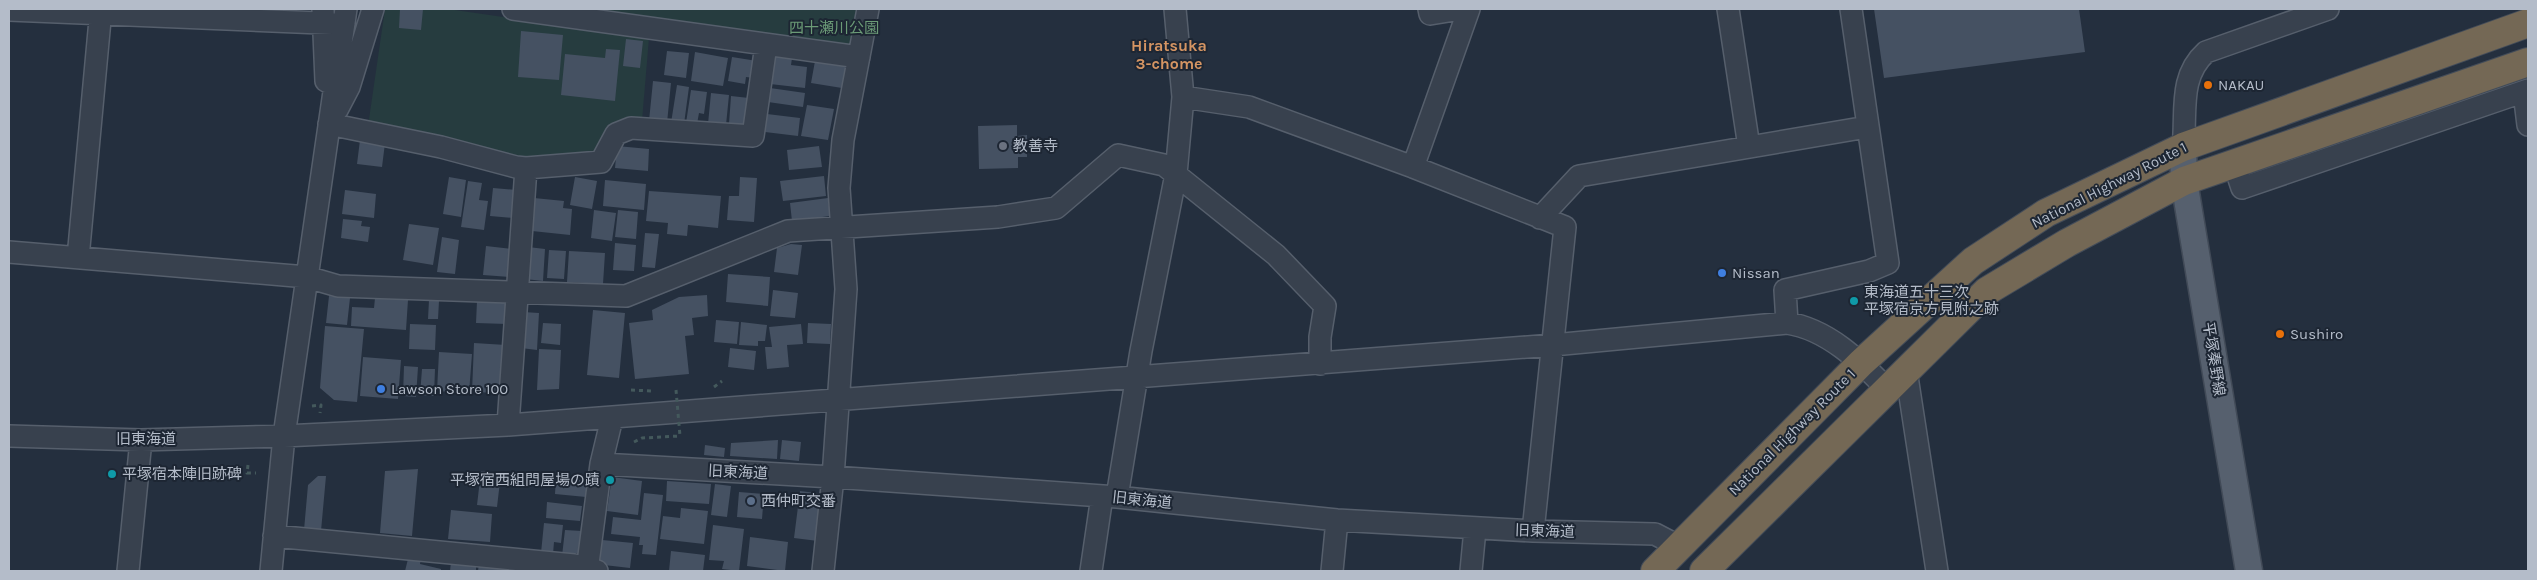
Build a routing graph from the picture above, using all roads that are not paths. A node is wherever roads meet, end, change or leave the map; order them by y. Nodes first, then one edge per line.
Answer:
1 (373, 9) edge
2 (513, 9) edge
3 (868, 9) edge
4 (1175, 9) edge
5 (1429, 9) edge
6 (1461, 9) edge
7 (1469, 9) edge
8 (1728, 9) edge
9 (1851, 9) edge
10 (2328, 9) edge
11 (9, 10) edge
12 (100, 11) edge
13 (323, 16) edge
14 (345, 16) edge
15 (2528, 23) edge
16 (766, 45) junction
17 (859, 57) junction
18 (2528, 62) edge
19 (2526, 91) edge
20 (1182, 97) junction
21 (329, 124) junction
22 (2528, 125) edge
23 (1867, 128) junction
24 (1749, 147) junction
25 (2183, 147) junction
26 (2234, 164) junction
27 (1413, 167) junction
28 (526, 168) junction
29 (1176, 174) junction
30 (2184, 181) junction
31 (1540, 218) junction
32 (841, 227) junction
33 (9, 252) edge
34 (78, 258) junction
35 (307, 277) junction
36 (517, 292) junction
37 (1787, 323) junction
38 (1553, 345) junction
39 (1861, 363) junction
40 (1320, 364) junction
41 (1137, 378) junction
42 (1897, 379) junction
43 (838, 399) junction
44 (612, 418) junction
45 (508, 425) junction
46 (9, 436) edge
47 (284, 436) junction
48 (141, 440) junction
49 (601, 464) junction
50 (833, 477) junction
51 (1110, 496) junction
52 (1337, 520) junction
53 (1474, 529) junction
54 (1533, 531) junction
55 (274, 536) junction
56 (1678, 546) junction
57 (591, 570) edge
58 (128, 571) edge
59 (271, 571) edge
60 (822, 571) edge
61 (1091, 571) edge
62 (1332, 571) edge
63 (1470, 571) edge
64 (1654, 571) edge
65 (1704, 571) edge
66 (1937, 571) edge
67 (2249, 571) edge

1 - 21 street
2 - 16 street
3 - 17 street
4 - 20 street
5 - 6 street
7 - 27 street
8 - 24 street
9 - 23 street
10 - 25 street
11 - 12 street
12 - 13 street
12 - 34 street
13 - 14 street
13 - 21 street
14 - 21 street
15 - 25 highway, National Highway Route 1
16 - 17 street
16 - 28 street
17 - 32 street
18 - 26 highway, National Highway Route 1
19 - 22 street
19 - 26 street
20 - 27 street
20 - 29 street
21 - 28 street
21 - 35 street
23 - 24 street
23 - 37 street
24 - 31 street
25 - 30 main road, 平塚秦野線
25 - 39 highway, National Highway Route 1
26 - 30 highway, National Highway Route 1
27 - 31 street
28 - 36 street
29 - 32 street
29 - 40 street
29 - 41 street
30 - 42 highway, National Highway Route 1
30 - 67 main road, 平塚秦野線
31 - 38 street
32 - 36 street
32 - 43 street
33 - 34 street
34 - 35 street
35 - 36 street
35 - 47 street
36 - 45 street
37 - 38 street, 旧東海道
37 - 39 street
38 - 40 street, 旧東海道
38 - 54 street
39 - 42 street
39 - 56 highway, National Highway Route 1
40 - 41 street, 旧東海道
41 - 43 street, 旧東海道
41 - 51 street
42 - 65 highway, National Highway Route 1
42 - 66 street
43 - 44 street, 旧東海道
43 - 50 street
44 - 45 street, 旧東海道
44 - 49 street
45 - 47 street, 旧東海道
46 - 48 street, 旧東海道
47 - 48 street, 旧東海道
47 - 55 street
48 - 58 street
49 - 50 street, 旧東海道
49 - 57 street
50 - 51 street, 旧東海道
50 - 60 street
51 - 52 street, 旧東海道
51 - 61 street
52 - 53 street, 旧東海道
52 - 62 street
53 - 54 street, 旧東海道
53 - 63 street
54 - 56 street, 旧東海道
55 - 57 street
55 - 59 street
56 - 64 highway, National Highway Route 1

